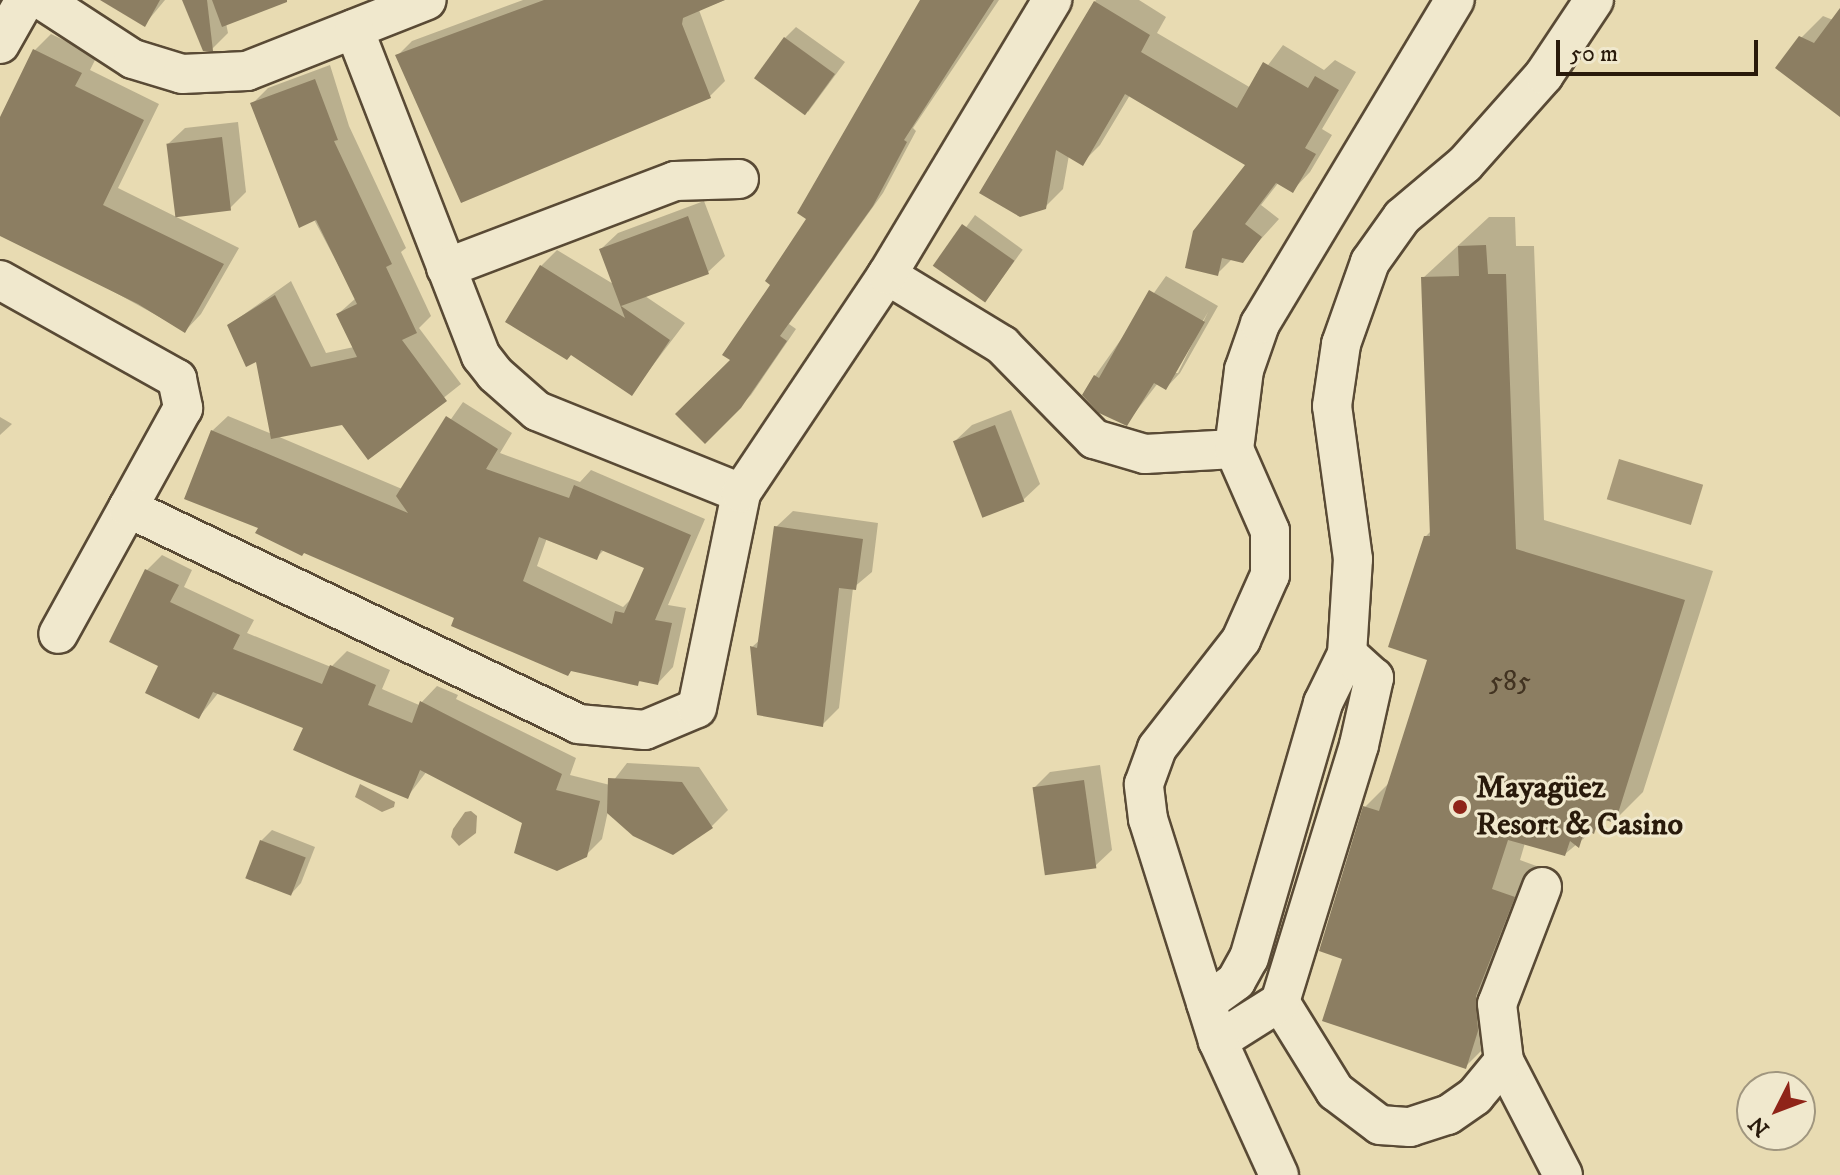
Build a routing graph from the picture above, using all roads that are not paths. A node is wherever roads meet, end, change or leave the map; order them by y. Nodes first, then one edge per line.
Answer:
1 (25, 0) edge
2 (42, 0) edge
3 (427, 0) edge
4 (1052, 0) edge
5 (1455, 0) edge
6 (1594, 0) edge
7 (354, 29) junction
8 (0, 44) edge
9 (739, 179) dead end
10 (446, 268) junction
11 (887, 275) junction
12 (0, 280) edge
13 (1234, 449) junction
14 (741, 493) junction
15 (128, 508) junction
16 (58, 634) dead end
17 (1347, 654) junction
18 (1291, 814) junction
19 (1333, 826) junction
20 (1542, 887) dead end
21 (1252, 945) junction
22 (1294, 956) junction
23 (1280, 1002) junction
24 (1206, 1003) junction
25 (1218, 1041) junction
26 (1504, 1061) junction
27 (1279, 1175) edge
28 (1563, 1175) edge

1 - 8 street
2 - 7 street
3 - 7 street
4 - 11 street
5 - 13 street
6 - 17 street
7 - 10 street
9 - 10 street
10 - 14 street
11 - 13 street
11 - 14 street
12 - 15 street
13 - 24 street
14 - 15 street
15 - 16 street
17 - 18 street
17 - 19 street
18 - 19 street
18 - 21 street
19 - 22 street
20 - 26 street
21 - 22 street
21 - 24 street
22 - 23 street
23 - 25 street
23 - 26 street
24 - 25 street
25 - 27 street
26 - 28 street

